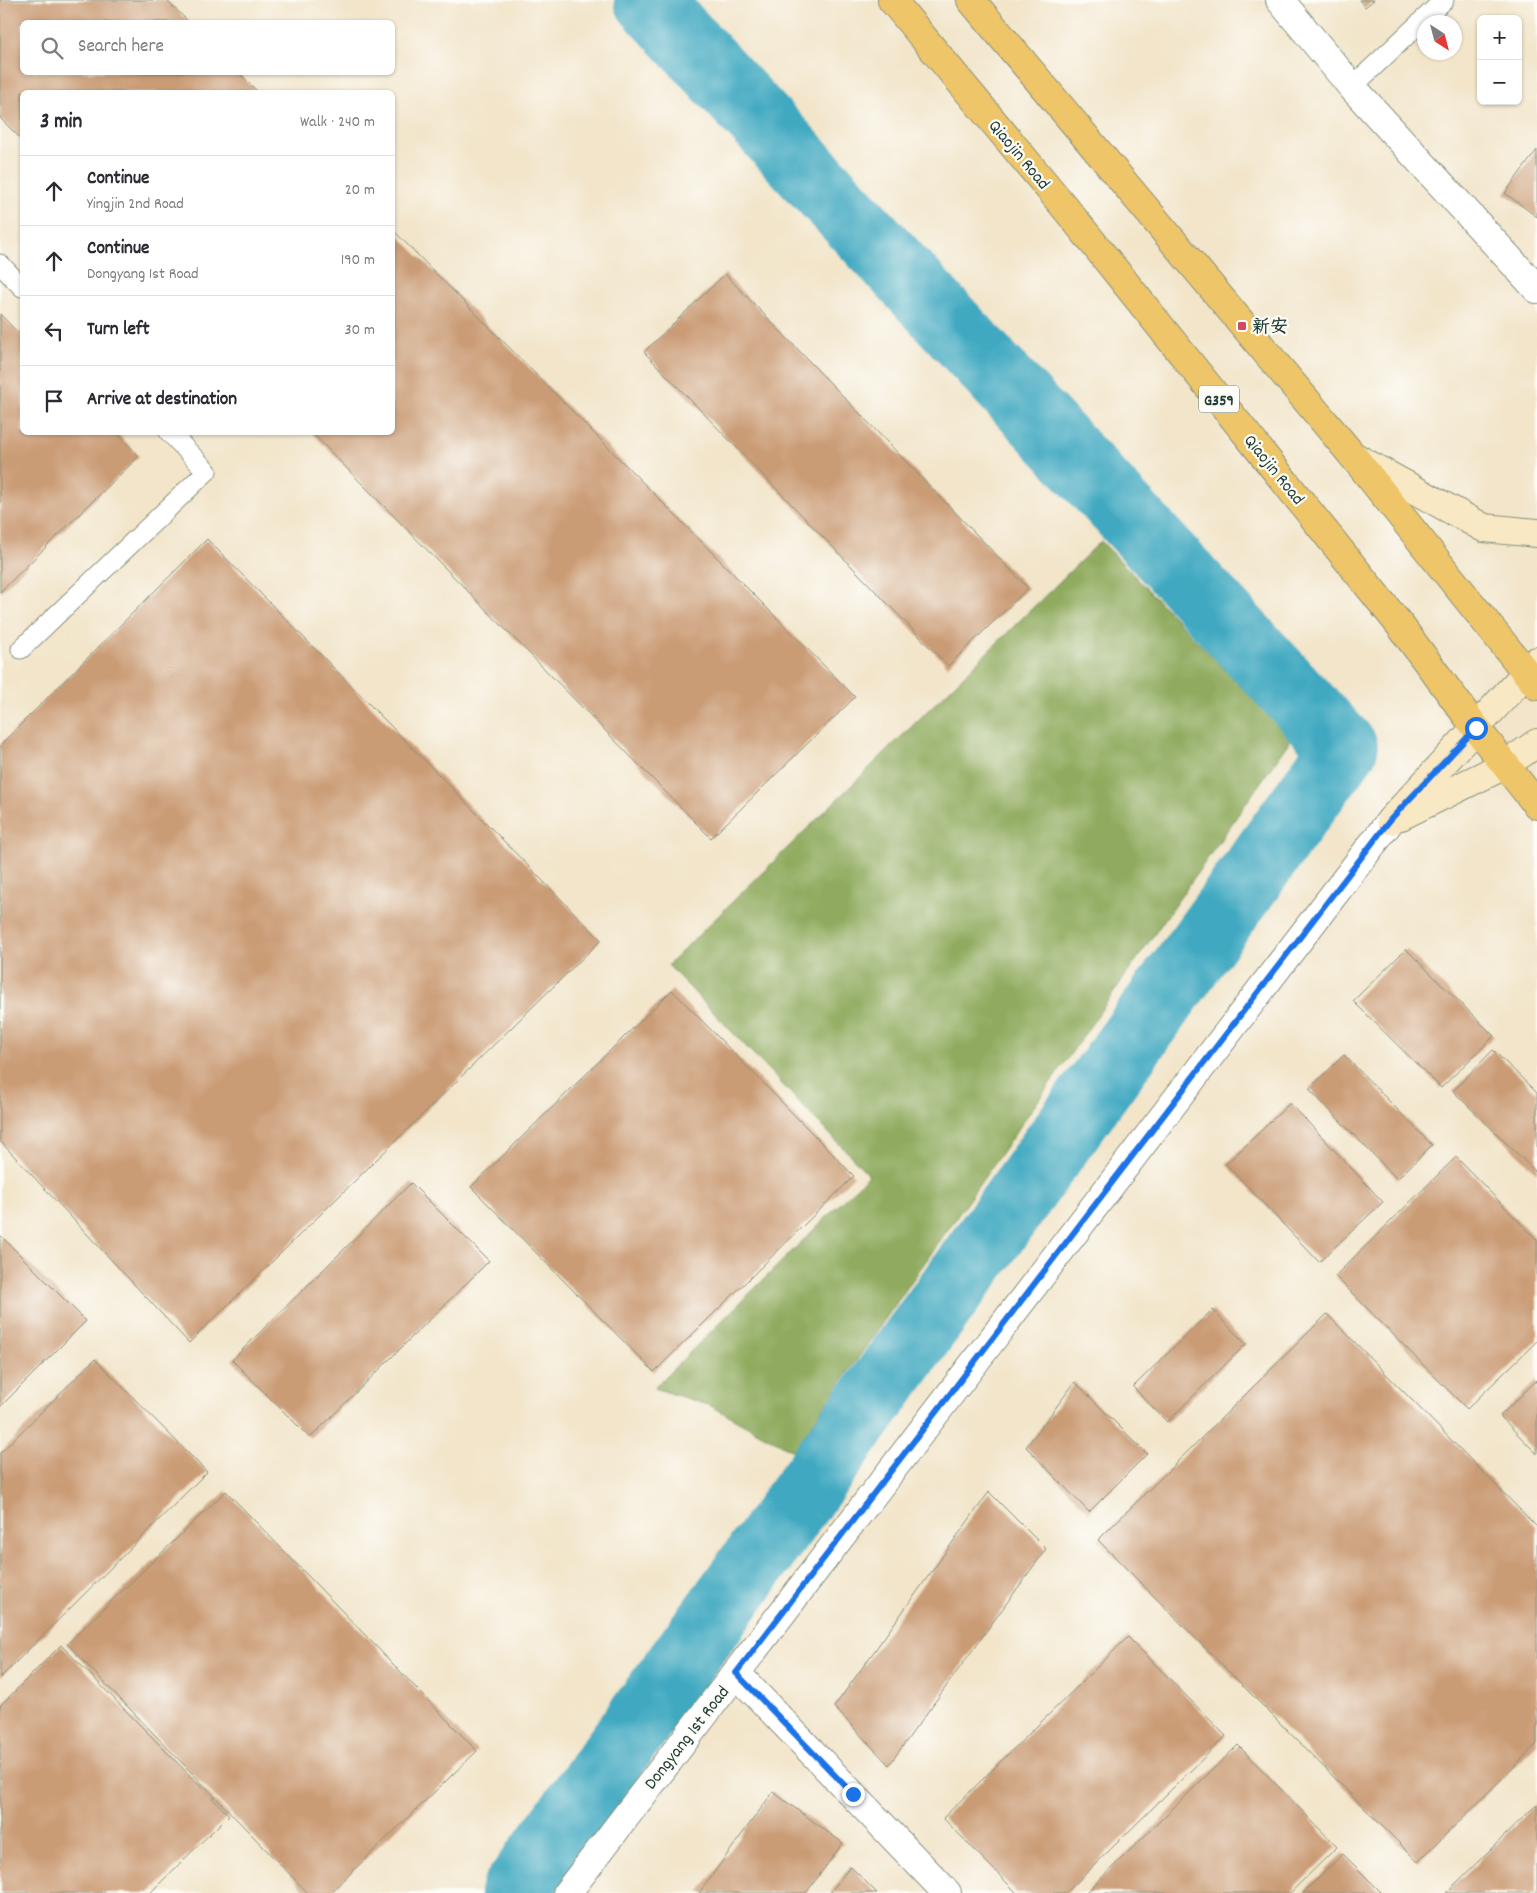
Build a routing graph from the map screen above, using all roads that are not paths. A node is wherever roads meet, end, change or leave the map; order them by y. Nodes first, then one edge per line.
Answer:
1 (892, 0) edge
2 (971, 0) edge
3 (1280, 0) edge
4 (1444, 0) edge
5 (1352, 87) junction
6 (0, 264) edge
7 (20, 285) edge
8 (1537, 289) edge
9 (172, 435) edge
10 (1353, 456) junction
11 (1537, 533) edge
12 (21, 649) dead end
13 (1533, 673) edge
14 (1476, 728) junction
15 (1537, 743) edge
16 (1505, 765) junction
17 (1537, 805) edge
18 (1390, 820) junction
19 (736, 1673) junction
20 (567, 1893) edge
21 (947, 1893) edge

1 - 14 highway, Qiaojin Road / G359
2 - 10 highway
3 - 5 street
4 - 5 lane
5 - 8 street
6 - 7 lane
9 - 12 lane
10 - 11 street
10 - 13 highway
13 - 14 street
14 - 16 highway, Qiaojin Road / G359
14 - 18 street
15 - 16 street
16 - 17 highway, Qiaojin Road / G359
16 - 18 street
18 - 19 street, Dongyang 1st Road
19 - 20 street, Dongyang 1st Road
19 - 21 street

